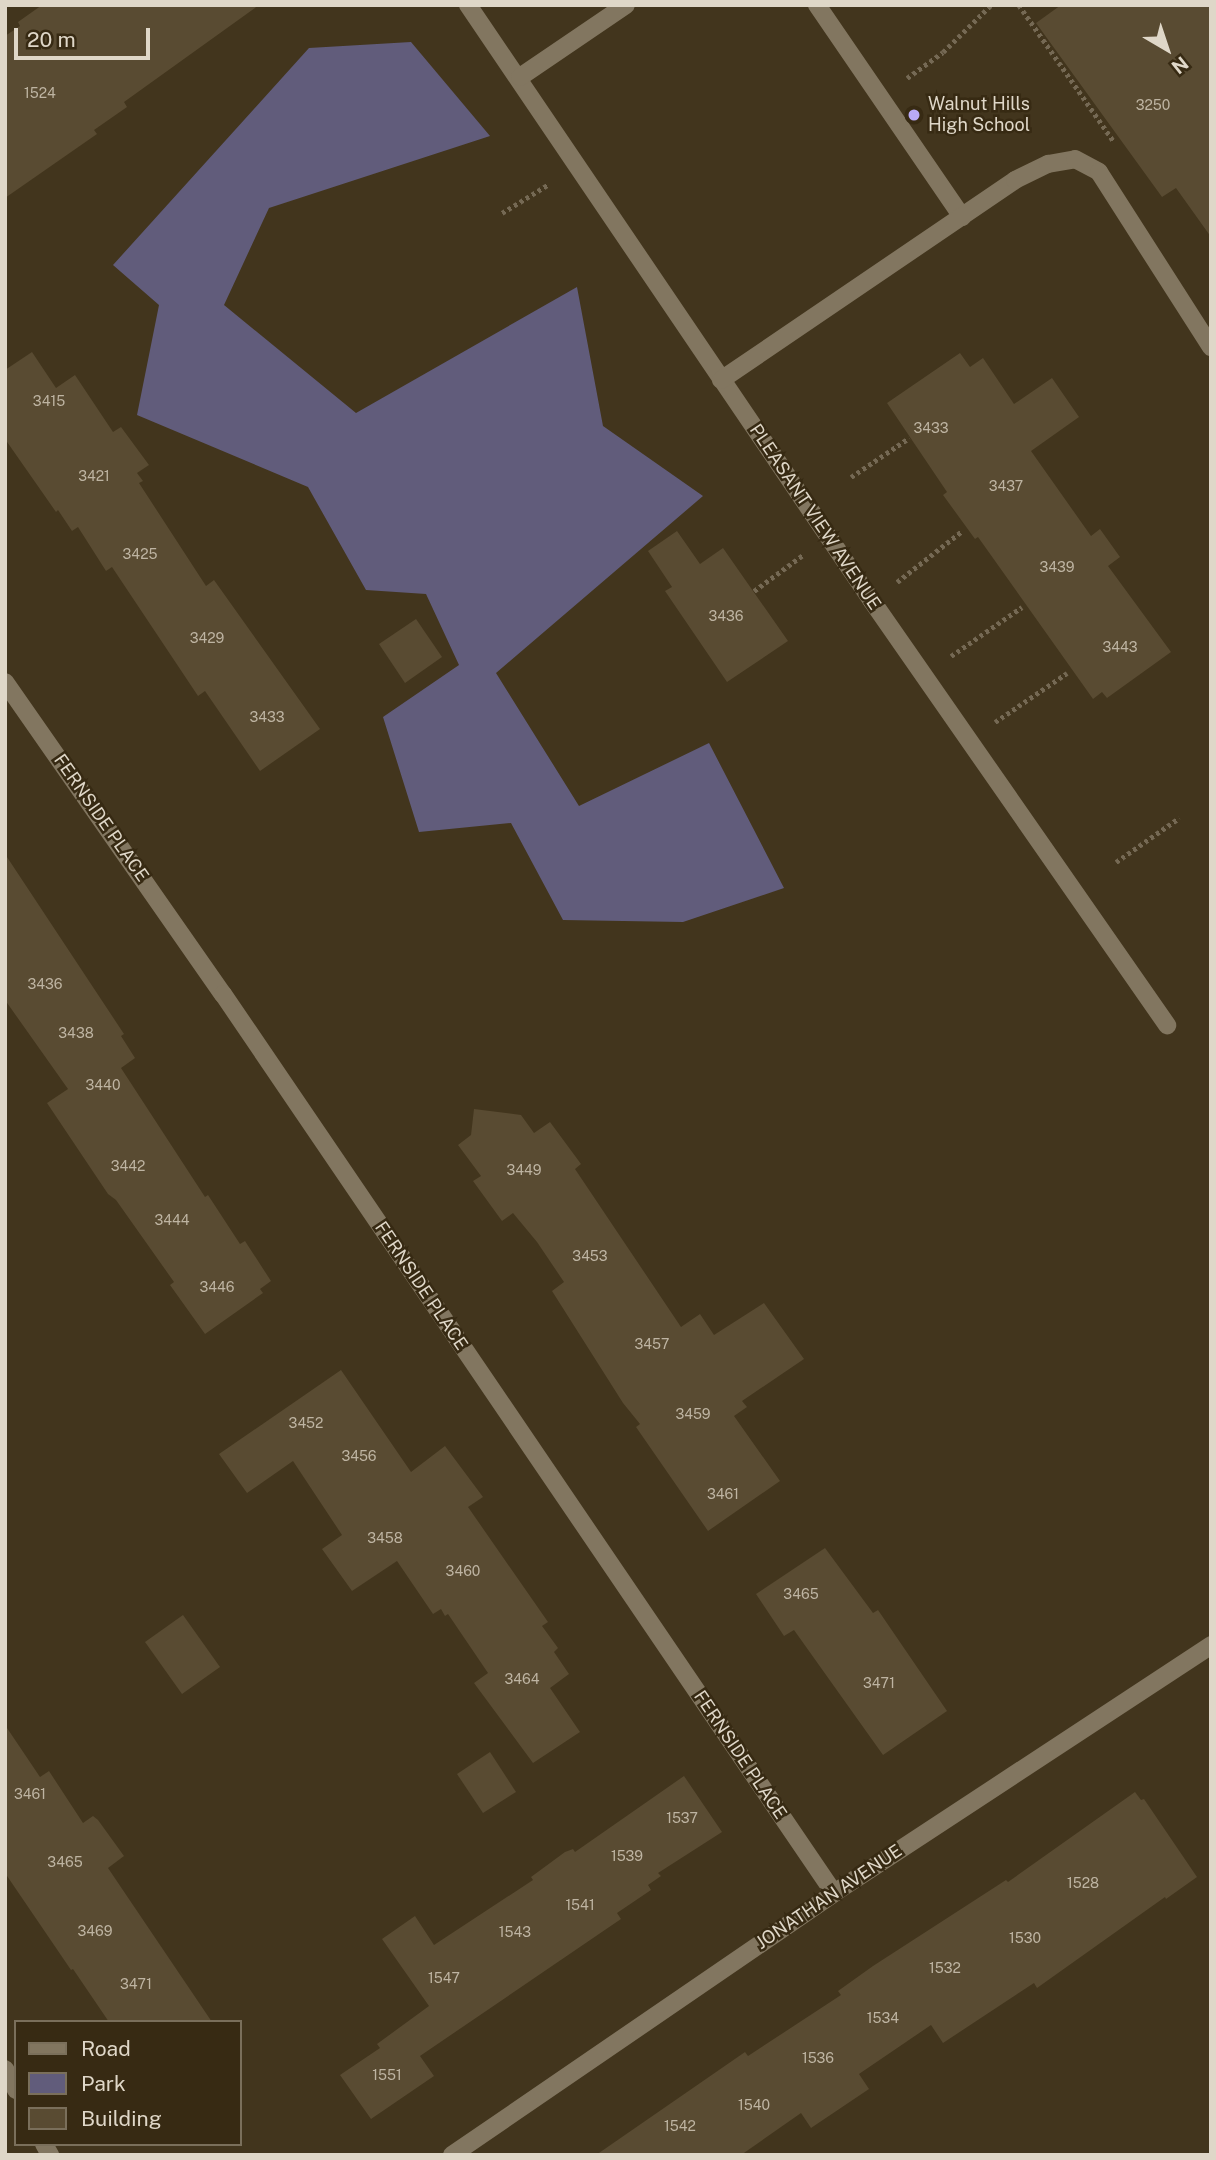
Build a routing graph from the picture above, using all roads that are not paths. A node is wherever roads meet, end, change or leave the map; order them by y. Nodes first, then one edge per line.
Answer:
1 (468, 5) edge
2 (625, 5) edge
3 (817, 5) edge
4 (520, 78) junction
5 (962, 217) junction
6 (1211, 347) edge
7 (721, 380) junction
8 (5, 682) edge
9 (1167, 1025) dead end
10 (1211, 1645) edge
11 (834, 1893) junction
12 (5, 2069) edge
13 (14, 2086) edge
14 (452, 2155) edge

1 - 4 street, PLEASANT VIEW AVENUE
2 - 4 street
3 - 5 street
4 - 7 street, PLEASANT VIEW AVENUE
5 - 6 street
5 - 7 street
7 - 9 street, PLEASANT VIEW AVENUE
8 - 11 street, FERNSIDE PLACE
10 - 11 street, JONATHAN AVENUE
11 - 14 street, JONATHAN AVENUE
12 - 13 street

